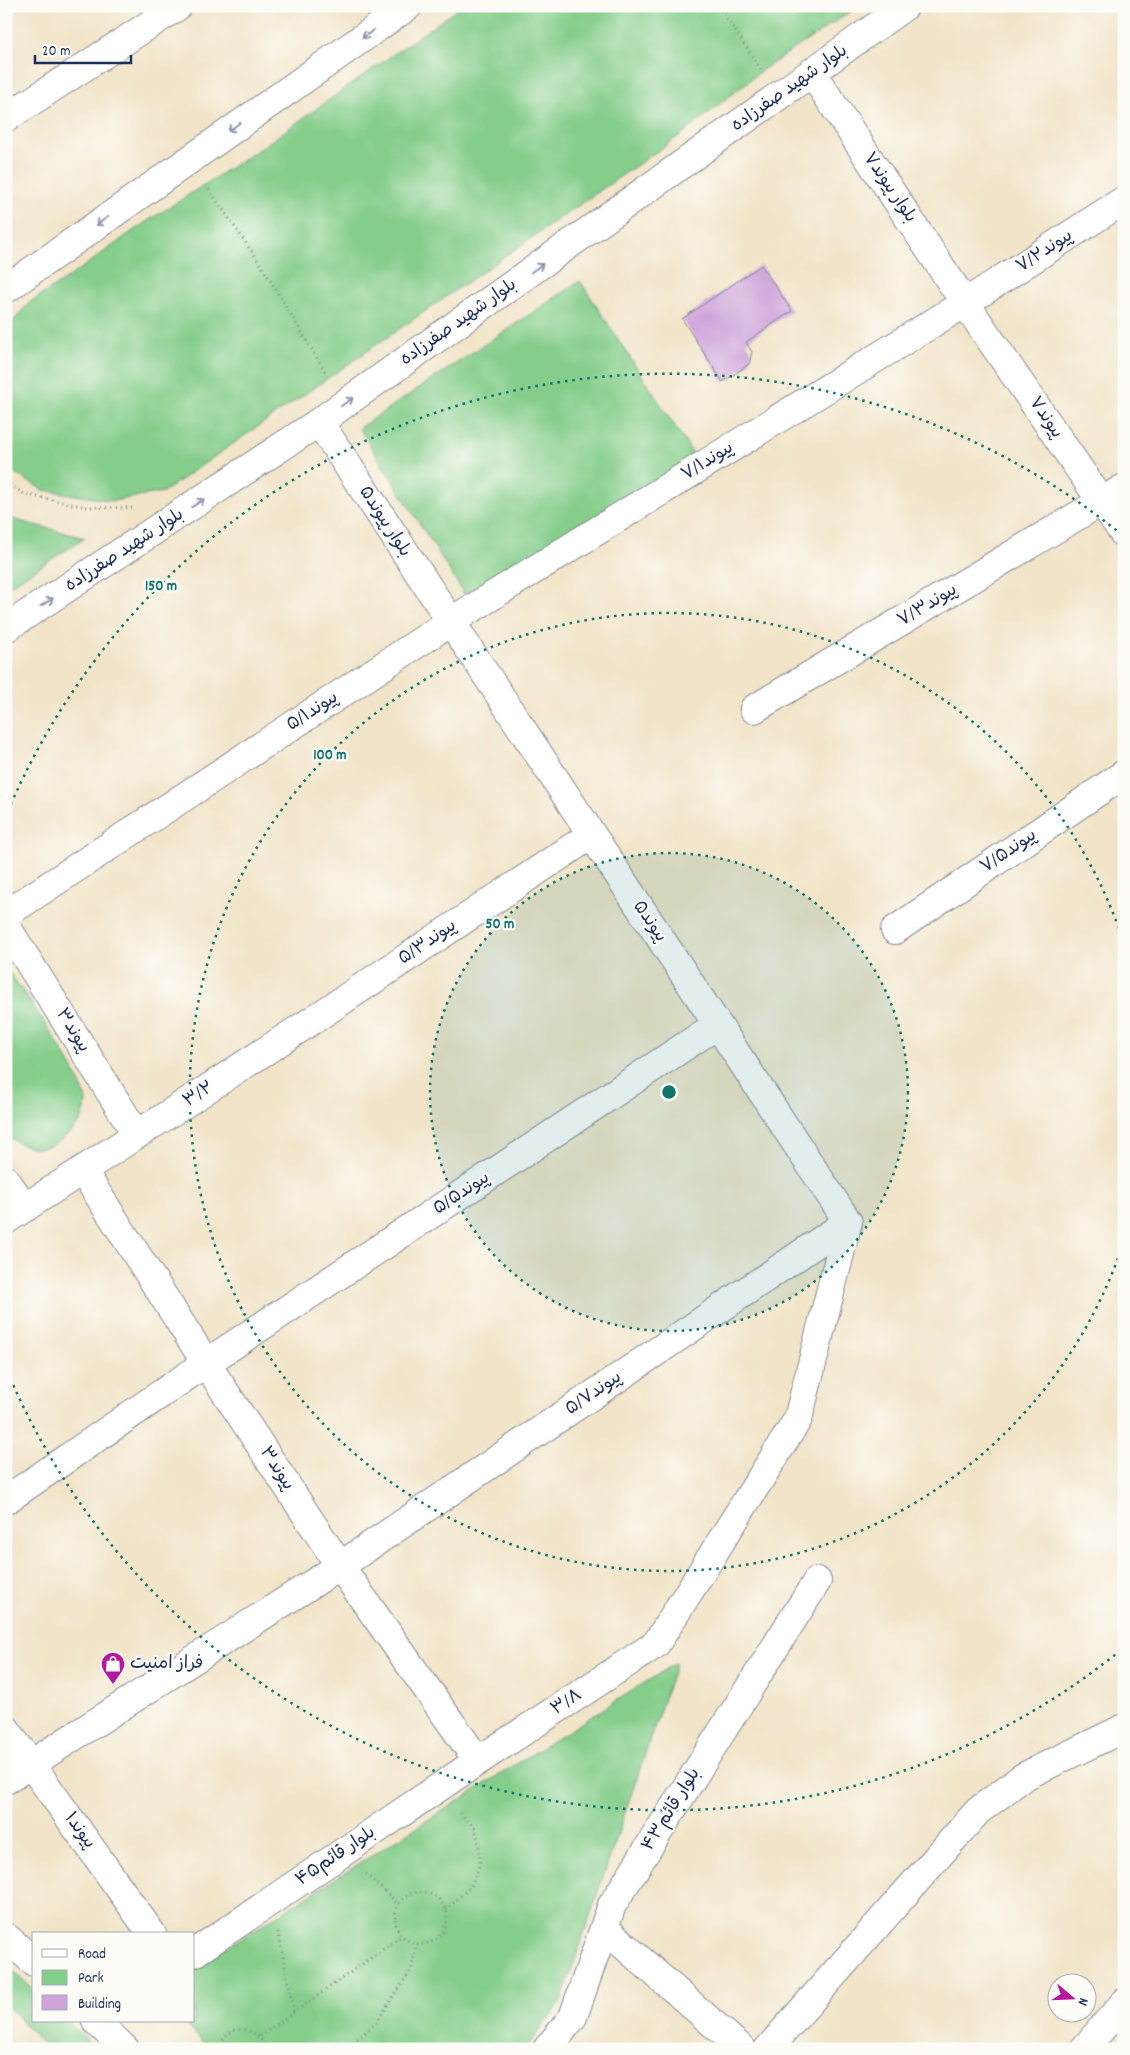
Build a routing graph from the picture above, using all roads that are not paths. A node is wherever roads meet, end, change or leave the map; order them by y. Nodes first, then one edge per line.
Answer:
1 (178, 6) edge
2 (408, 6) edge
3 (905, 6) edge
4 (812, 73) junction
5 (6, 118) edge
6 (1124, 200) edge
7 (6, 288) edge
8 (965, 303) junction
9 (319, 422) junction
10 (1113, 495) edge
11 (1124, 534) edge
12 (450, 622) junction
13 (6, 628) edge
14 (754, 709) dead end
15 (1124, 774) edge
16 (591, 835) junction
17 (6, 914) edge
18 (6, 926) edge
19 (895, 930) dead end
20 (316, 1018) joint
21 (717, 1025) junction
22 (137, 1135) junction
23 (83, 1171) junction
24 (6, 1180) edge
25 (16, 1214) edge
26 (848, 1222) junction
27 (206, 1363) junction
28 (6, 1500) edge
29 (340, 1566) junction
30 (817, 1581) dead end
31 (1124, 1728) edge
32 (6, 1729) edge
33 (478, 1761) junction
34 (31, 1764) junction
35 (6, 1780) edge
36 (604, 1928) junction
37 (151, 1932) edge
38 (6, 1936) edge
39 (195, 1952) edge
40 (32, 1960) edge
41 (1124, 2003) edge
42 (97, 2022) edge
43 (125, 2049) edge
44 (547, 2049) edge
45 (742, 2049) edge
46 (768, 2049) edge
47 (1084, 2049) edge

1 - 5 street
2 -> 7 street
3 - 4 street, بلوار شهید صفرزاده
4 - 8 street, بلوار پیوند۷
9 -> 4 street, بلوار شهید صفرزاده
6 - 8 street, پیوند۷/۲
8 - 10 street, پیوند۷
8 - 12 street, پیوند۷/۱
9 - 12 street, بلوار پیوند۵
13 -> 9 street, بلوار شهید صفرزاده
10 - 11 street, پیوند۷
10 - 14 street, پیوند۷/۳
12 - 16 street, پیوند۵
12 - 17 street, پیوند۵/۱
15 - 19 street, پیوند۷/۵
16 - 20 street, پیوند۵/۳
16 - 21 street, پیوند۵
18 - 22 street, پیوند۳
20 - 22 street, ۳/۲
21 - 26 street, پیوند۵
21 - 27 street, پیوند۵/۵
22 - 23 street, ۳/۲
23 - 25 street, ۳/۲
23 - 27 street, پیوند۳
24 - 25 street
26 - 29 street, پیوند۵/۷
26 - 33 street, ۳/۸
27 - 28 street, پیوند۵/۵
27 - 29 street, پیوند۳
29 - 33 street, پیوند۳
29 - 34 street, پیوند۵/۷
30 - 36 street, بلوار قائم۴۳
31 - 46 street
32 - 34 street, پیوند۱
33 - 39 street, بلوار قائم۴۵
34 - 35 street, پیوند۵/۷
34 - 37 street, پیوند۱
36 - 44 street, بلوار قائم۴۳
36 - 45 street
38 - 40 street
41 - 47 street
42 - 43 street

